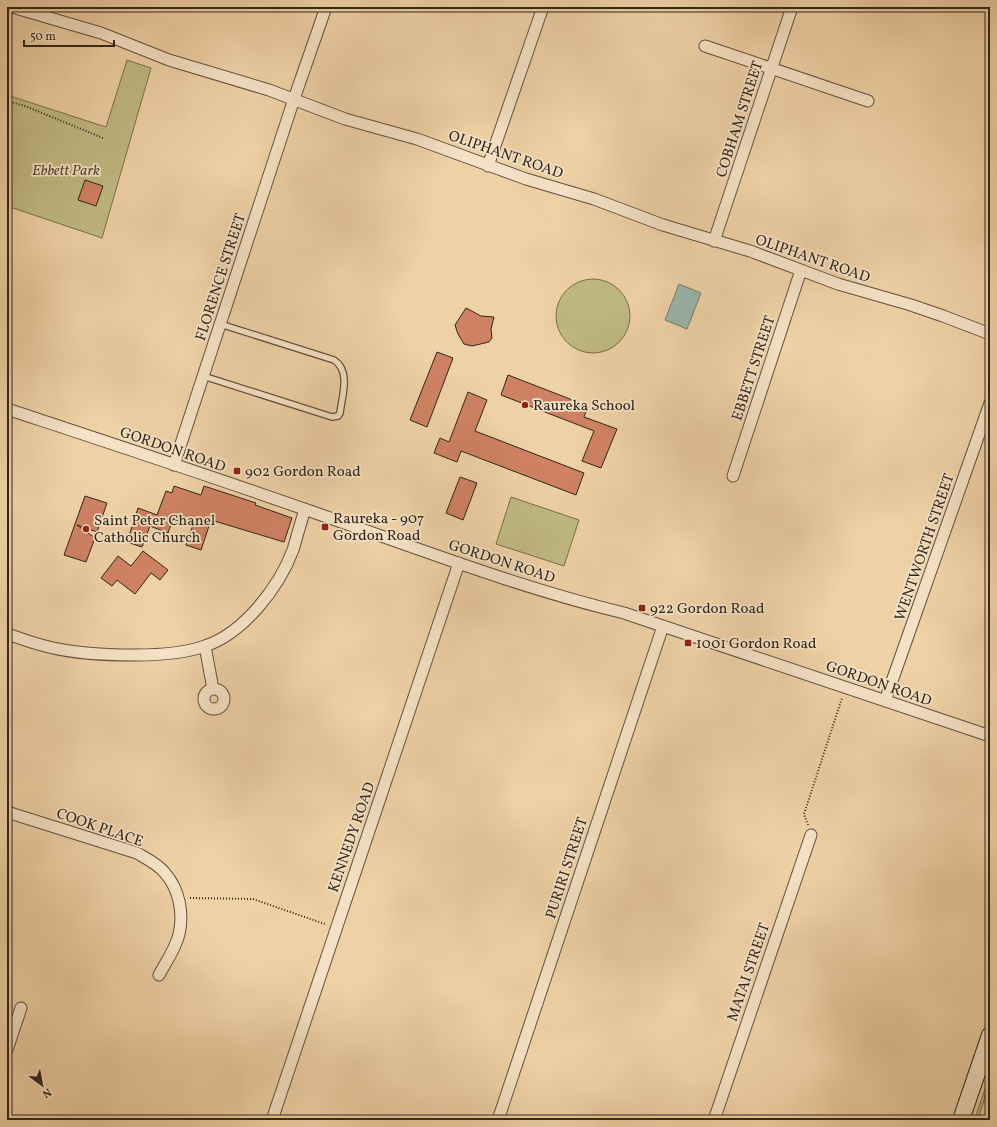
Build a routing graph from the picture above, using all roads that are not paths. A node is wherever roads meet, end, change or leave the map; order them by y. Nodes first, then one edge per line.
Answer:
1 (12, 7) edge
2 (326, 7) edge
3 (543, 7) edge
4 (792, 7) edge
5 (705, 46) dead end
6 (771, 69) junction
7 (294, 99) junction
8 (868, 101) dead end
9 (488, 166) junction
10 (714, 241) junction
11 (801, 270) junction
12 (220, 324) junction
13 (990, 334) edge
14 (203, 376) junction
15 (990, 403) edge
16 (7, 409) edge
17 (174, 465) junction
18 (733, 476) dead end
19 (305, 509) junction
20 (459, 563) junction
21 (663, 626) junction
22 (7, 634) edge
23 (205, 646) junction
24 (213, 688) dead end
25 (885, 701) junction
26 (990, 736) edge
27 (7, 812) edge
28 (811, 835) road end
29 (159, 975) dead end
30 (21, 1008) dead end
31 (990, 1035) edge
32 (7, 1050) edge
33 (272, 1120) edge
34 (498, 1120) edge
35 (714, 1120) edge
36 (961, 1120) edge

1 - 7 street, OLIPHANT ROAD
2 - 7 street, FLORENCE STREET
3 - 9 street
4 - 6 street, COBHAM STREET
5 - 6 street
6 - 8 street
6 - 10 street, COBHAM STREET
7 - 9 street, OLIPHANT ROAD
7 - 12 street, FLORENCE STREET
9 - 10 street, OLIPHANT ROAD
10 - 11 street, OLIPHANT ROAD
11 - 13 street, OLIPHANT ROAD
11 - 18 street, EBBETT STREET
12 - 14 street, FLORENCE STREET
12 - 14 lane
14 - 17 street, FLORENCE STREET
15 - 25 street, WENTWORTH STREET
16 - 17 street, GORDON ROAD
17 - 19 street, GORDON ROAD
19 - 20 street, GORDON ROAD
19 - 23 street
20 - 21 street, GORDON ROAD
20 - 33 street, KENNEDY ROAD
21 - 25 street, GORDON ROAD
21 - 34 street, PURIRI STREET
22 - 23 street
23 - 24 street
25 - 26 street, GORDON ROAD
27 - 29 street, COOK PLACE
28 - 35 street, MATAI STREET
30 - 32 street
31 - 36 main road

